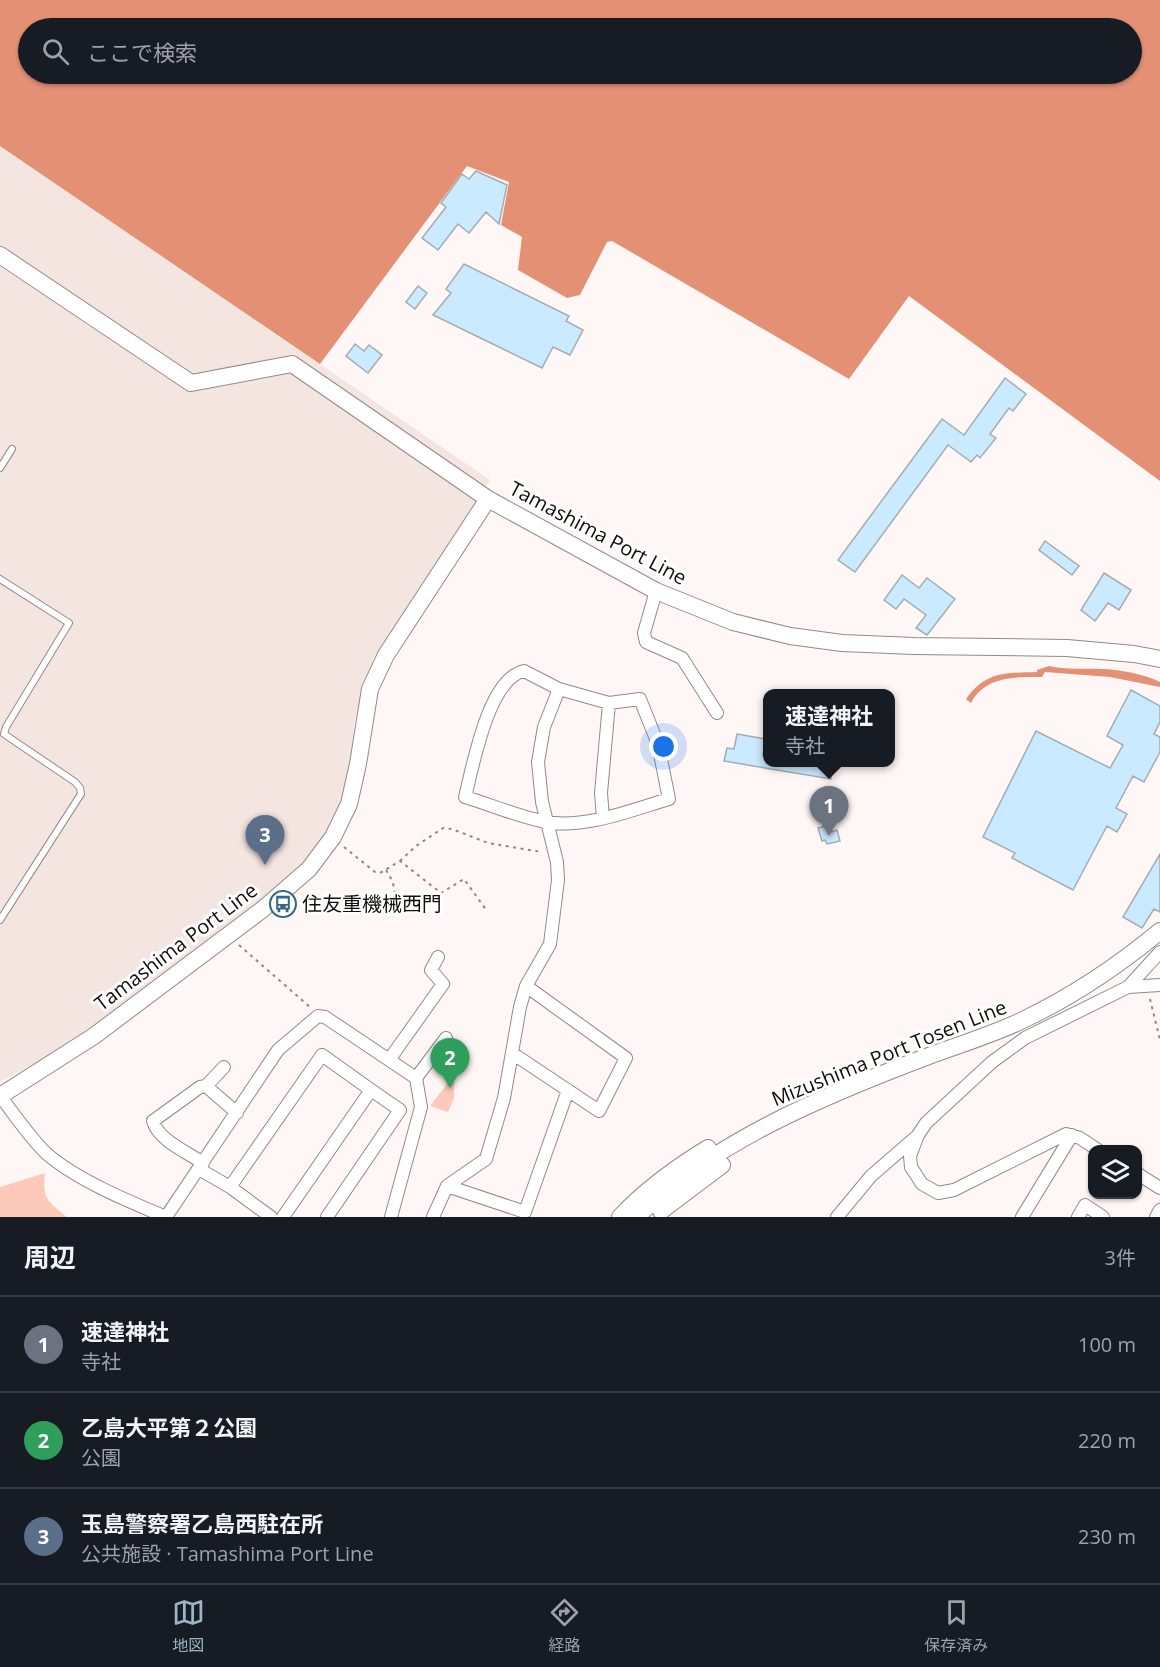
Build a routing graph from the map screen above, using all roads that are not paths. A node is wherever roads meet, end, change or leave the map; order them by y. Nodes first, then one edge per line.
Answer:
1 (0, 255) edge
2 (12, 449) dead end
3 (0, 468) edge
4 (488, 499) junction
5 (0, 579) edge
6 (656, 591) junction
7 (1160, 659) edge
8 (560, 689) junction
9 (609, 703) junction
10 (717, 713) dead end
11 (603, 818) junction
12 (547, 822) junction
13 (0, 920) edge
14 (1160, 931) edge
15 (1160, 952) edge
16 (438, 957) dead end
17 (1154, 985) edge
18 (526, 986) junction
19 (1128, 987) junction
20 (446, 1038) dead end
21 (512, 1053) junction
22 (389, 1060) junction
23 (224, 1067) dead end
24 (416, 1078) junction
25 (206, 1086) junction
26 (371, 1090) junction
27 (568, 1090) junction
28 (0, 1096) edge
29 (237, 1113) junction
30 (765, 1126) junction
31 (918, 1135) junction
32 (1072, 1135) junction
33 (1091, 1145) edge
34 (201, 1166) junction
35 (1142, 1177) edge
36 (447, 1186) junction
37 (230, 1187) junction
38 (1160, 1188) edge
39 (1160, 1210) edge
40 (166, 1217) edge
41 (271, 1217) edge
42 (283, 1217) edge
43 (327, 1217) edge
44 (391, 1217) edge
45 (433, 1217) edge
46 (620, 1217) edge
47 (637, 1217) edge
48 (654, 1217) edge
49 (837, 1217) edge
50 (1022, 1217) edge
51 (1078, 1217) edge
52 (1103, 1217) edge
53 (1156, 1217) edge

1 - 4 main road
2 - 3 lane
4 - 6 main road, Tamashima Port Line
4 - 28 main road, Tamashima Port Line
5 - 13 lane
6 - 7 main road, Tamashima Port Line
6 - 10 street
8 - 9 street
8 - 12 street
8 - 12 street
9 - 11 street
9 - 11 street
11 - 12 street
12 - 18 street
14 - 30 main road, Mizushima Port Tosen Line
15 - 19 street
16 - 22 street
17 - 19 street
18 - 21 street
18 - 27 street
19 - 31 street
20 - 24 street
21 - 27 street
21 - 36 street
22 - 24 street
22 - 29 street
23 - 25 street
24 - 44 street
25 - 29 street
25 - 34 street
26 - 37 street
26 - 42 street
26 - 43 street
27 - 36 street
28 - 40 street
29 - 34 street
30 - 46 main road
30 - 47 main road, Mizushima Port Tosen Line
30 - 48 main road
31 - 32 street
31 - 49 street
32 - 33 street
32 - 50 street
34 - 37 street
34 - 40 street
35 - 38 street
36 - 45 street
37 - 41 street
39 - 53 street
51 - 52 street

